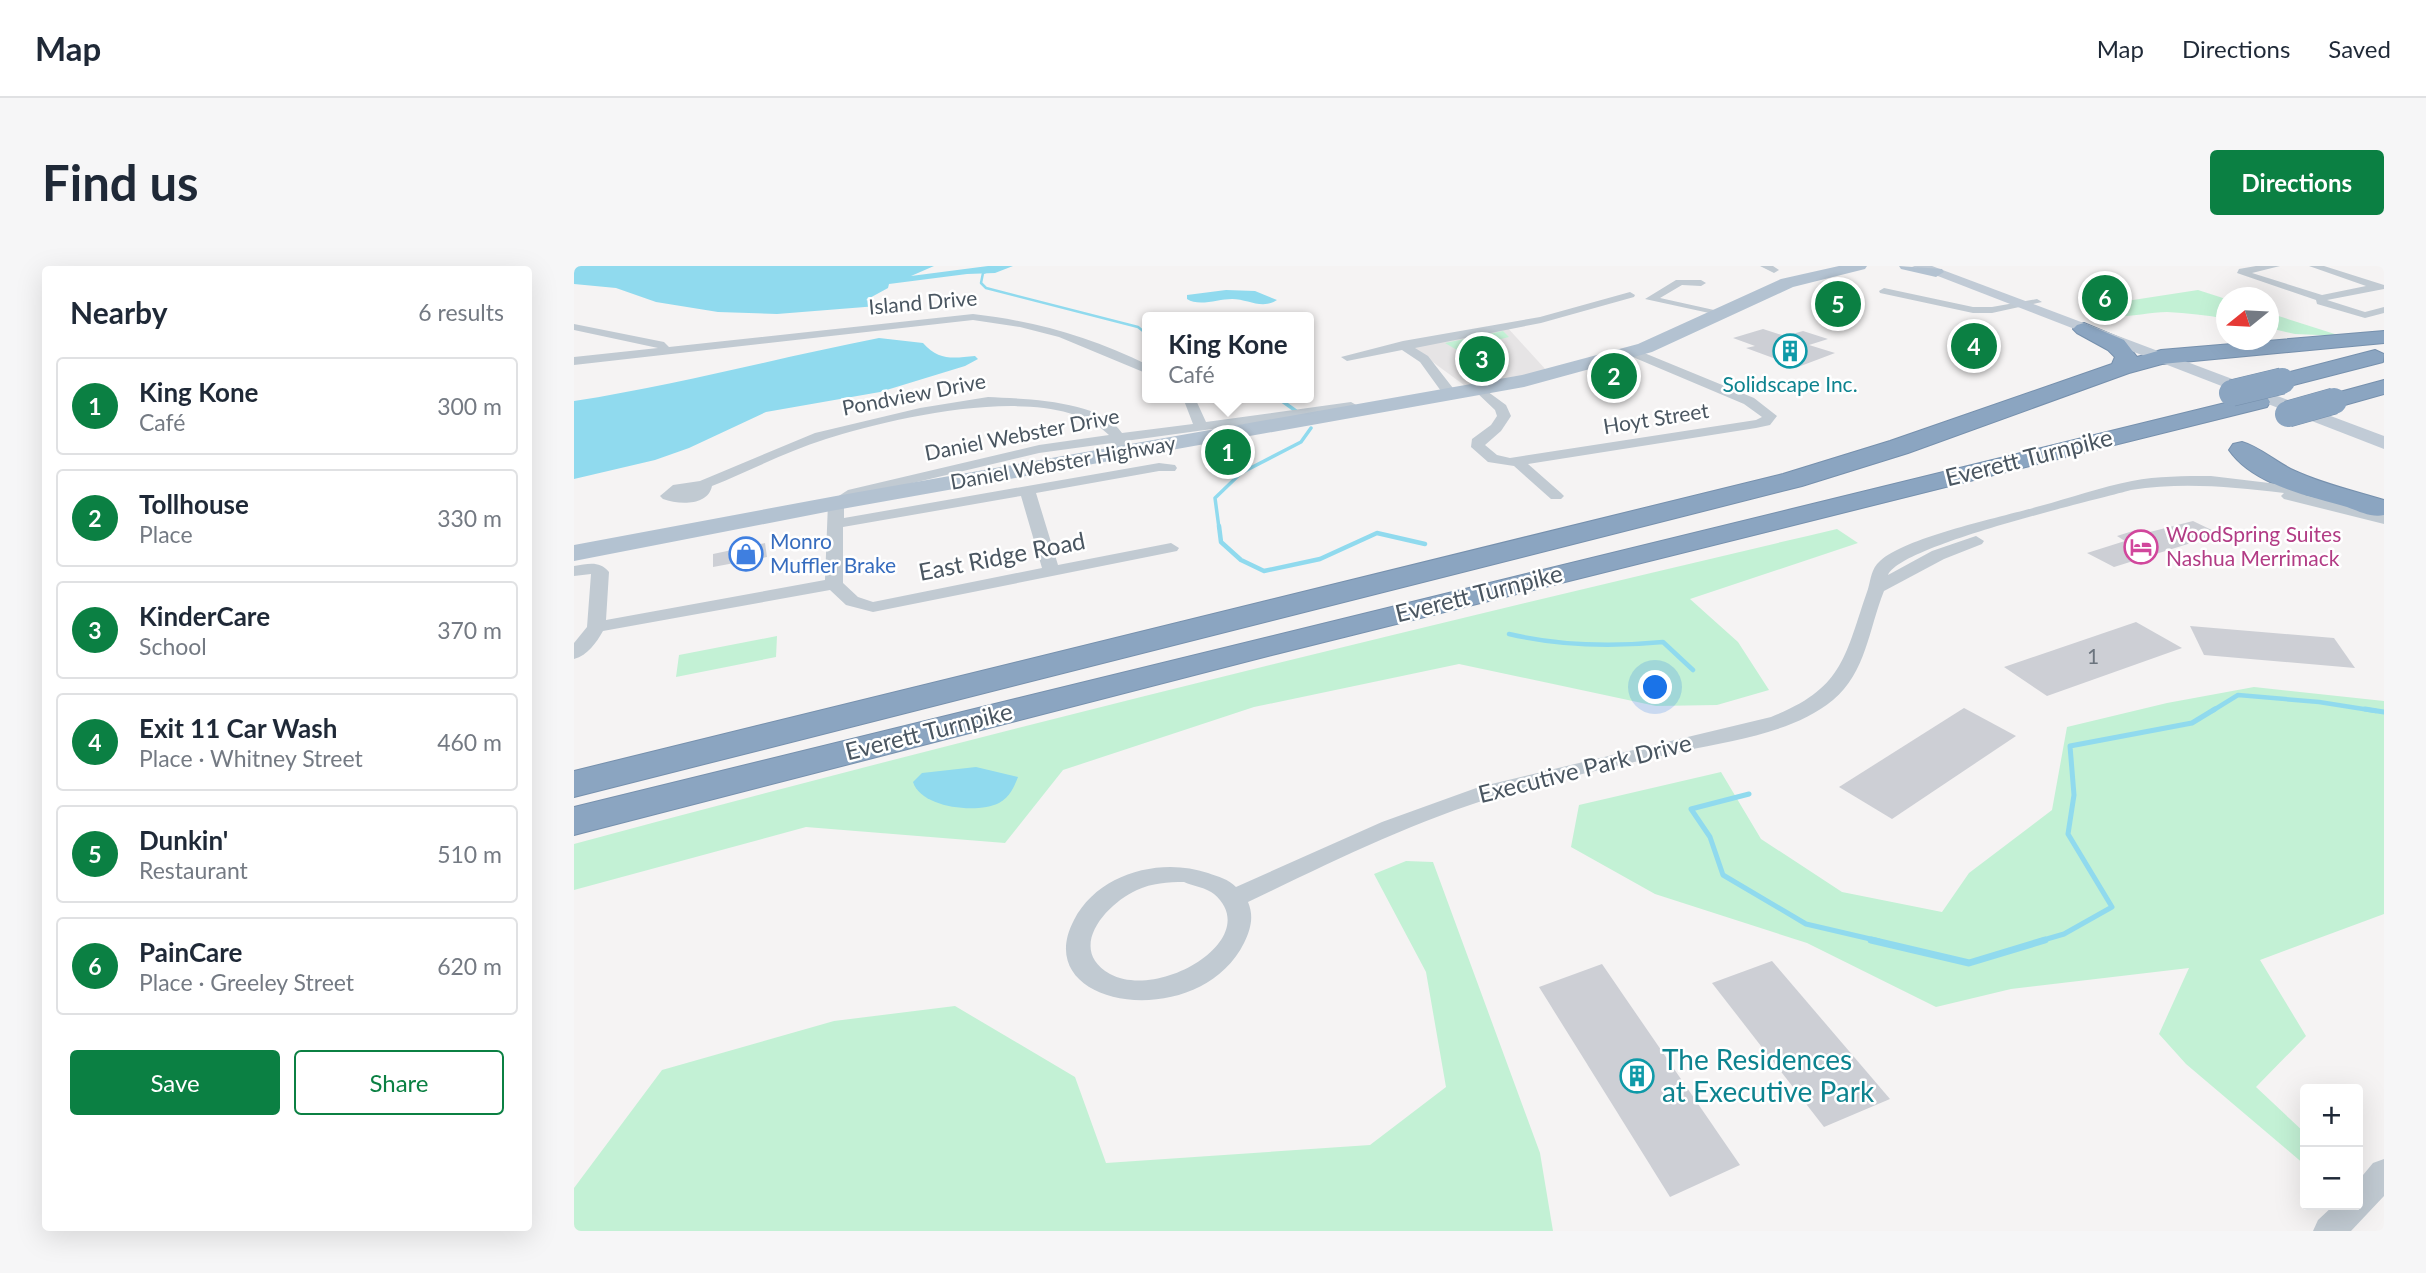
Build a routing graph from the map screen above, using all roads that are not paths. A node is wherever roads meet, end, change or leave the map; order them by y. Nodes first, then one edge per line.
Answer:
1 (1827, 266) edge
2 (1869, 266) edge
3 (1907, 266) edge
4 (1919, 266) edge
5 (2275, 266) edge
6 (2314, 266) edge
7 (1855, 267) edge
8 (1937, 269) edge
9 (1775, 273) edge
10 (1701, 284) dead end
11 (2382, 288) edge
12 (1604, 289) dead end
13 (1884, 291) dead end
14 (1630, 295) junction
15 (2321, 298) junction
16 (1650, 299) junction
17 (2030, 304) junction
18 (1583, 308) junction
19 (2384, 310) edge
20 (1719, 314) junction
21 (1586, 321) dead end
22 (1513, 324) junction
23 (574, 327) edge
24 (2084, 328) junction
25 (1553, 330) dead end
26 (2384, 337) edge
27 (1403, 345) junction
28 (694, 350) junction
29 (1632, 352) junction
30 (2384, 355) edge
31 (2169, 356) junction
32 (1347, 357) dead end
33 (574, 361) edge
34 (1142, 368) edge
35 (2121, 368) junction
36 (2384, 371) edge
37 (2384, 387) edge
38 (1480, 390) junction
39 (2384, 392) edge
40 (1451, 395) junction
41 (2266, 396) junction
42 (1428, 400) junction
43 (2334, 401) junction
44 (1191, 403) edge
45 (1201, 426) junction
46 (2384, 432) edge
47 (2384, 443) edge
48 (1119, 445) junction
49 (2242, 450) junction
50 (1519, 463) junction
51 (1170, 468) dead end
52 (703, 485) dead end
53 (2245, 487) junction
54 (1027, 490) junction
55 (1556, 496) dead end
56 (2382, 512) edge
57 (835, 514) junction
58 (1171, 548) dead end
59 (574, 553) edge
60 (574, 571) edge
61 (1052, 572) junction
62 (834, 584) junction
63 (596, 626) junction
64 (574, 653) edge
65 (574, 784) edge
66 (574, 797) edge
67 (574, 821) edge
68 (1233, 899) junction
69 (2384, 1173) edge
70 (2363, 1197) edge
71 (2351, 1210) edge
72 (2329, 1231) edge

1 - 9 main road, Daniel Webster Highway
2 - 7 main road, Daniel Webster Highway
3 - 8 main road
4 - 8 main road
5 - 15 street
6 - 11 street
7 - 9 main road, Daniel Webster Highway
8 - 17 main road
9 - 20 main road, Daniel Webster Highway
10 - 16 street
11 - 15 street
12 - 14 street
13 - 17 street
14 - 16 street
14 - 18 street
15 - 19 street
16 - 20 street
17 - 24 main road
17 - 31 main road
18 - 21 street
18 - 22 street
20 - 29 main road, Daniel Webster Highway
22 - 25 street
22 - 27 street
23 - 28 street, Island Drive
24 - 31 main road
24 - 35 highway
26 - 31 highway
27 - 32 street
27 - 40 street
28 - 33 street, Island Drive
28 - 34 street, Island Drive
29 - 38 main road, Daniel Webster Highway
29 - 50 street, Hoyt Street
30 - 41 highway, Everett Turnpike
31 - 35 highway
31 - 41 main road
35 - 65 highway
36 - 41 highway, Everett Turnpike
37 - 43 highway
38 - 40 main road, Daniel Webster Highway
38 - 50 street, Hoyt Street
39 - 43 highway
40 - 42 main road, Daniel Webster Highway
41 - 43 highway, bridge
41 - 46 main road
41 - 47 main road
41 - 49 highway
41 - 66 highway, Everett Turnpike
41 - 67 highway, Everett Turnpike
42 - 45 street, Daniel Webster Drive
42 - 48 main road, Daniel Webster Highway
44 - 45 street
45 - 48 street, Daniel Webster Drive
48 - 52 street, Pondview Drive
48 - 57 main road, Daniel Webster Highway
49 - 53 highway
49 - 56 highway
50 - 55 street, Hoyt Street
51 - 54 street
53 - 56 street, Executive Park Drive
53 - 68 street, Executive Park Drive
54 - 57 street
54 - 61 street
57 - 59 main road, Daniel Webster Highway
57 - 62 street
58 - 61 street, East Ridge Road
60 - 63 street
61 - 62 street, East Ridge Road
62 - 63 street
63 - 64 street
68 - 68 street
69 - 70 street
71 - 72 street

